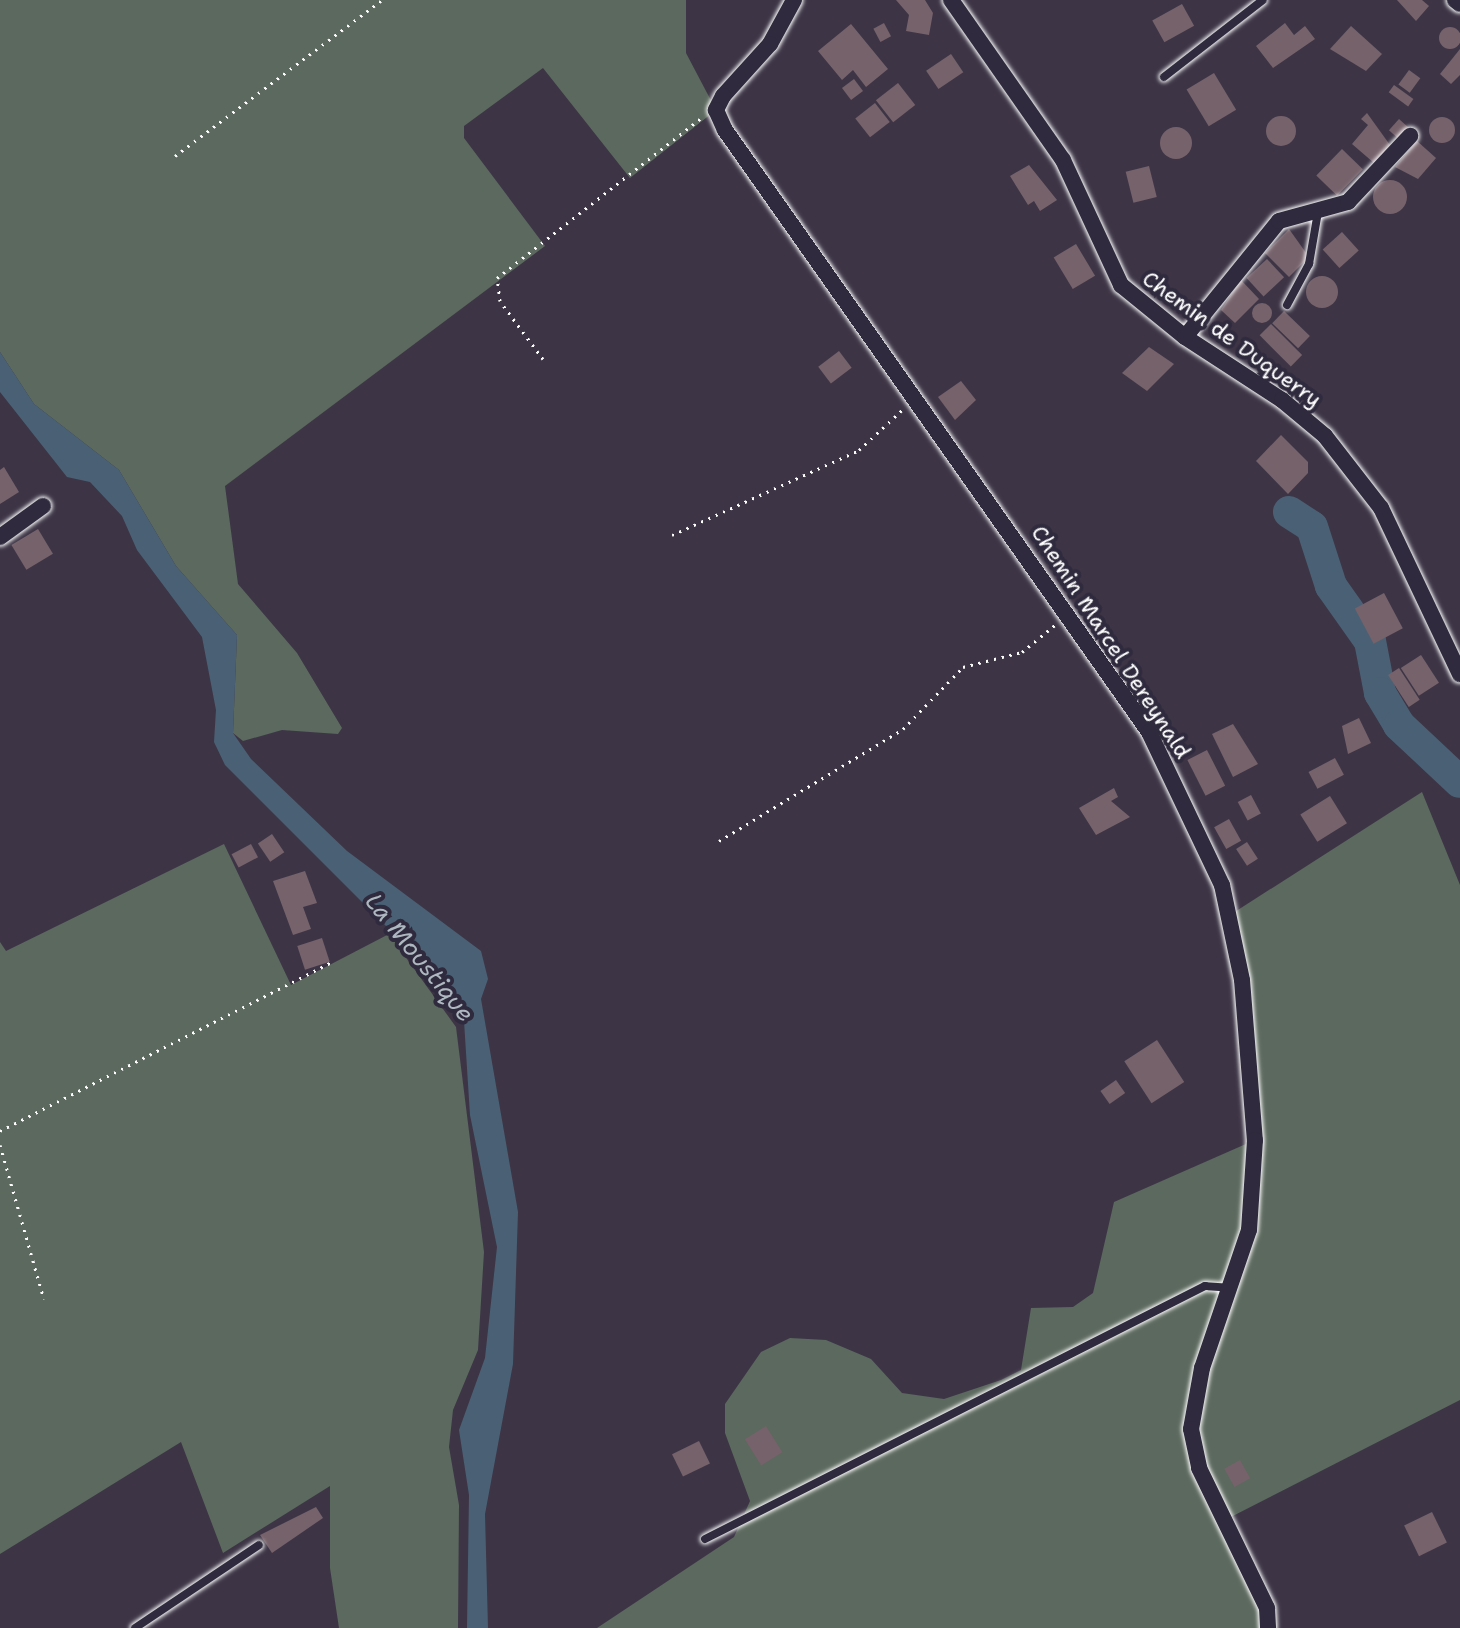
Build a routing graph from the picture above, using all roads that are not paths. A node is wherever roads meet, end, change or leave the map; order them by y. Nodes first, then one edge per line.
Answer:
1 (794, 0) edge
2 (951, 0) edge
3 (1263, 0) edge
4 (1455, 0) edge
5 (1460, 4) edge
6 (1164, 77) dead end
7 (1410, 136) dead end
8 (1318, 212) junction
9 (1287, 305) dead end
10 (1185, 337) junction
11 (43, 506) dead end
12 (0, 537) edge
13 (1460, 674) edge
14 (1233, 1288) junction
15 (705, 1539) dead end
16 (259, 1545) dead end
17 (135, 1628) edge
18 (1268, 1628) edge

1 - 14 street, Chemin Marcel Dereynald
2 - 10 street, Chemin de Duquerry
3 - 6 lane
4 - 5 street
7 - 8 street
8 - 9 lane
8 - 10 street
10 - 13 street, Chemin de Duquerry
11 - 12 street
14 - 15 lane
14 - 18 street, Chemin Marcel Dereynald
16 - 17 lane

